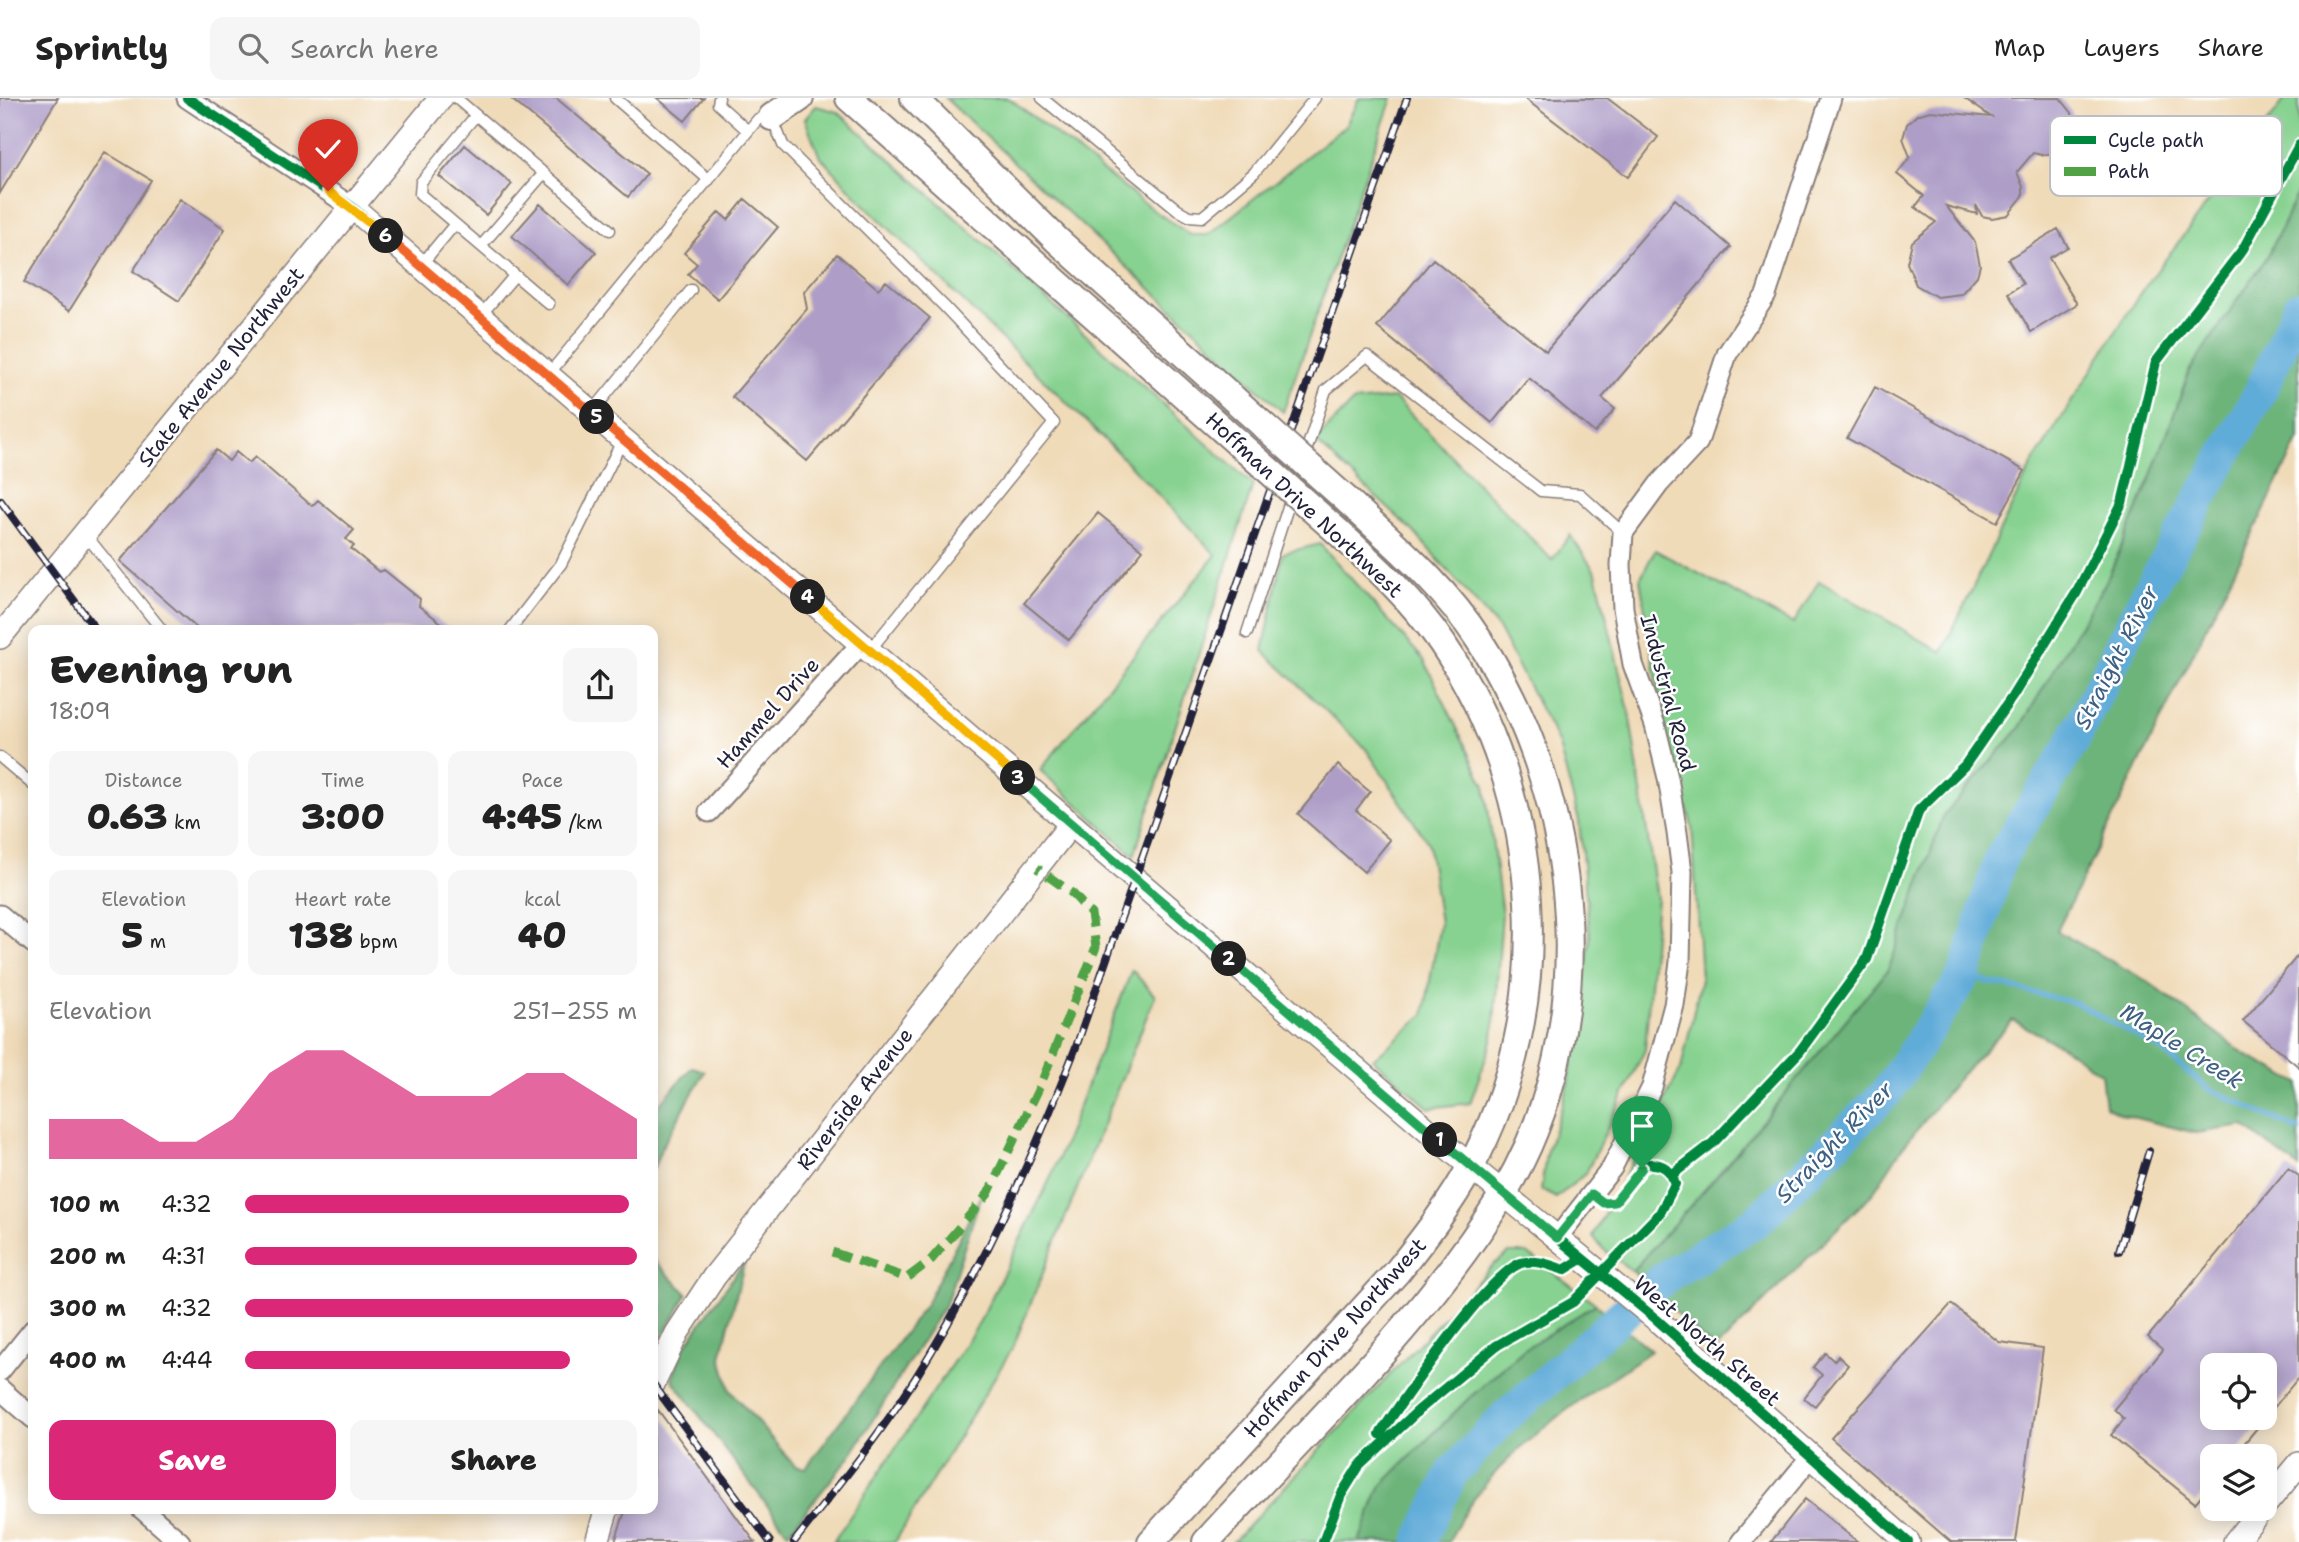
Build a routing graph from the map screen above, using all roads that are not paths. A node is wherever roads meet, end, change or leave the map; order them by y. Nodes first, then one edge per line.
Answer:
1 (187, 98) edge
2 (442, 98) edge
3 (456, 98) edge
4 (615, 98) edge
5 (719, 98) edge
6 (800, 98) edge
7 (914, 98) edge
8 (1042, 98) edge
9 (1315, 98) edge
10 (1831, 98) edge
11 (849, 102) edge
12 (777, 107) edge
13 (476, 115) junction
14 (748, 131) junction
15 (544, 173) junction
16 (709, 180) junction
17 (352, 207) junction
18 (455, 224) junction
19 (610, 230) dead end
20 (481, 246) junction
21 (420, 265) junction
22 (515, 275) junction
23 (691, 290) dead end
24 (549, 304) dead end
25 (480, 316) junction
26 (548, 374) junction
27 (591, 412) junction
28 (622, 439) junction
29 (85, 533) junction
30 (1623, 533) junction
31 (158, 625) edge
32 (514, 625) edge
33 (3, 628) edge
34 (1247, 633) dead end
35 (865, 647) junction
36 (0, 757) edge
37 (28, 781) edge
38 (709, 812) dead end
39 (1071, 824) junction
40 (0, 915) edge
41 (28, 939) edge
42 (1471, 1167) junction
43 (1503, 1193) junction
44 (1557, 1238) junction
45 (28, 1336) edge
46 (0, 1371) edge
47 (658, 1373) edge
48 (0, 1389) edge
49 (28, 1414) edge
50 (1810, 1458) junction
51 (2299, 1464) edge
52 (2277, 1490) edge
53 (148, 1514) edge
54 (605, 1514) edge
55 (2252, 1521) edge
56 (180, 1542) edge
57 (597, 1542) edge
58 (1151, 1542) edge
59 (1206, 1542) edge
60 (1741, 1542) edge
61 (1908, 1542) edge
62 (2235, 1542) edge

1 - 17 street, West North Street
2 - 17 street, State Avenue Northwest
3 - 13 lane
4 - 16 lane
5 - 14 lane
6 - 12 main road
7 - 43 main road, Hoffman Drive Northwest, bridge
8 - 9 lane
10 - 30 street
11 - 42 main road, Hoffman Drive Northwest, bridge
12 - 14 lane
12 - 35 lane
13 - 15 lane
13 - 18 lane
14 - 16 lane
15 - 19 lane
15 - 20 lane
16 - 26 lane
17 - 21 street, West North Street
17 - 29 street, State Avenue Northwest
18 - 20 lane
18 - 21 lane
20 - 22 lane
21 - 25 street, West North Street
22 - 24 lane
22 - 25 lane
23 - 27 lane
25 - 26 street, West North Street
26 - 27 street, West North Street
27 - 28 street, West North Street
28 - 32 lane
28 - 35 street, West North Street
29 - 31 lane
29 - 33 street, State Avenue Northwest
30 - 34 lane
30 - 44 street, Industrial Road
35 - 38 street, Hammel Drive
35 - 39 street, West North Street
36 - 37 lane
39 - 42 street, West North Street
39 - 47 street, Riverside Avenue
40 - 41 street
42 - 43 street, West North Street
42 - 58 main road, Hoffman Drive Northwest
43 - 44 street, West North Street
43 - 59 main road, Hoffman Drive Northwest
44 - 50 street, West North Street
45 - 46 street
48 - 49 street
50 - 60 street
50 - 61 street, West North Street
51 - 52 street
53 - 56 street
54 - 57 street
55 - 62 street

